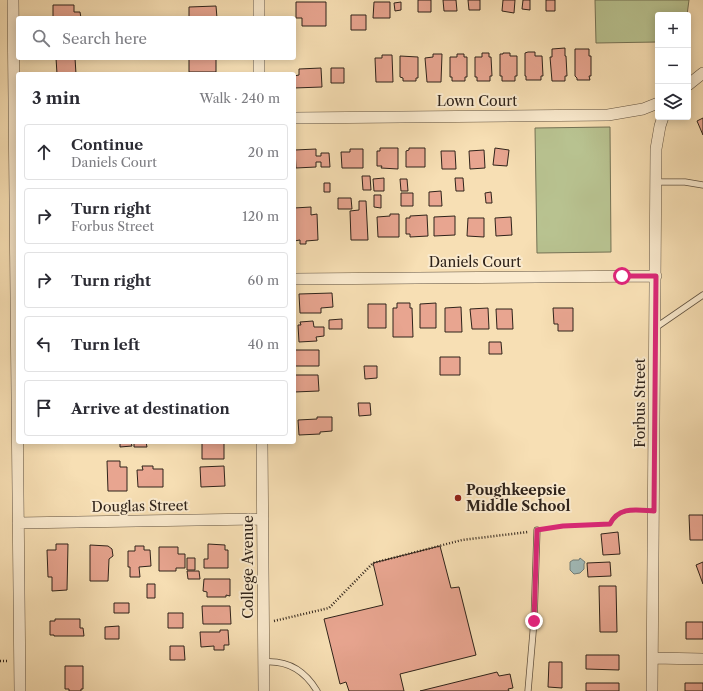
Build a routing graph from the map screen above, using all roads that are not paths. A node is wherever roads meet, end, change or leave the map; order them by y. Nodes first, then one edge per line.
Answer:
1 (13, 0) edge
2 (259, 0) edge
3 (259, 16) edge
4 (259, 60) edge
5 (259, 72) edge
6 (703, 73) edge
7 (703, 79) edge
8 (689, 84) edge
9 (690, 84) edge
10 (655, 104) edge
11 (296, 118) edge
12 (662, 120) edge
13 (657, 182) junction
14 (703, 186) edge
15 (656, 276) junction
16 (296, 279) edge
17 (703, 295) edge
18 (16, 314) edge
19 (655, 328) junction
20 (17, 444) edge
21 (262, 444) edge
22 (263, 519) junction
23 (18, 523) junction
24 (537, 530) road end
25 (653, 658) junction
26 (703, 659) edge
27 (264, 662) junction
28 (20, 691) edge
29 (264, 691) edge
30 (317, 691) edge
31 (528, 691) edge
32 (652, 691) edge

1 - 18 street
2 - 3 street
4 - 5 street
6 - 8 street
7 - 9 street
10 - 11 street, Lown Court
12 - 13 street, Forbus Street
13 - 14 lane
13 - 15 street, Forbus Street
15 - 16 street, Daniels Court
15 - 19 street, Forbus Street
17 - 19 lane
19 - 25 street, Forbus Street
20 - 23 street
21 - 22 street, College Avenue
22 - 23 street, Douglas Street
22 - 27 street, College Avenue
23 - 28 street
24 - 31 lane
25 - 26 street
25 - 32 street, Forbus Street
27 - 29 street, College Avenue
27 - 30 lane

